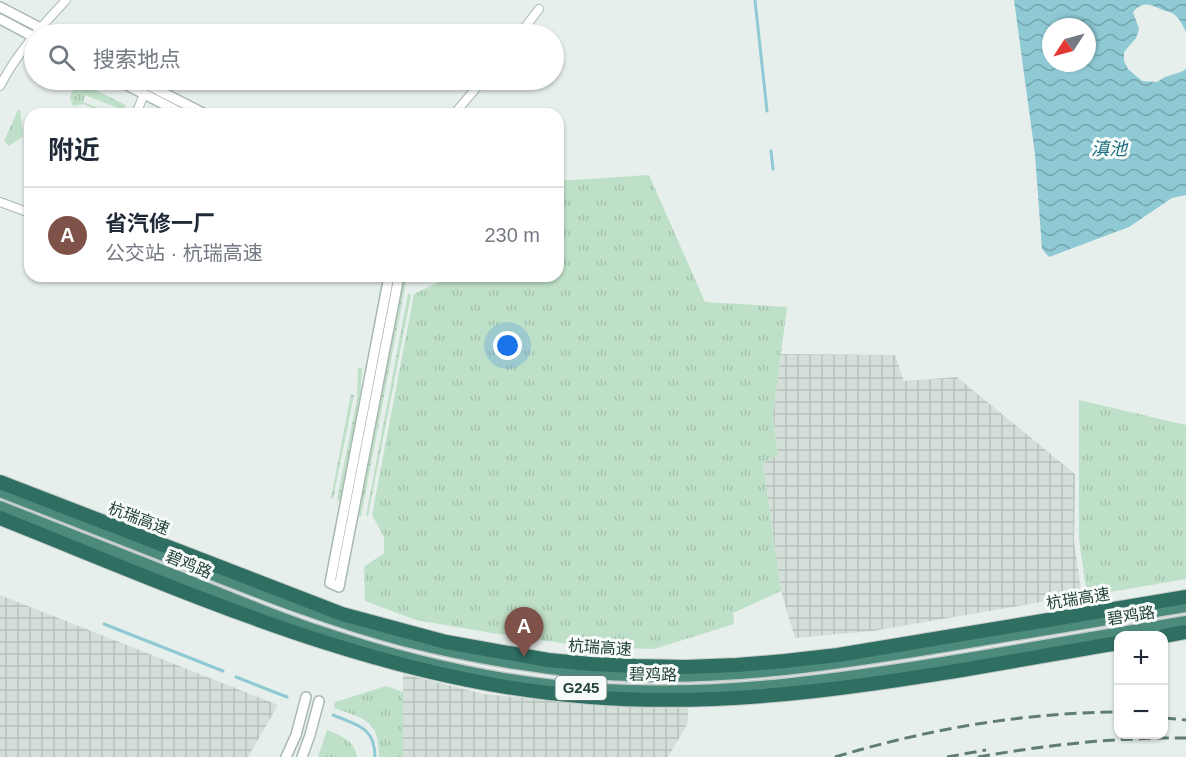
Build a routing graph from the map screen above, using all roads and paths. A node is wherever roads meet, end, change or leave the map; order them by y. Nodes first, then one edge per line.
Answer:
1 (66, 0) edge
2 (0, 8) edge
3 (539, 9) dead end
4 (0, 19) edge
5 (45, 24) edge
6 (528, 24) edge
7 (24, 25) edge
8 (24, 29) edge
9 (24, 49) edge
10 (0, 86) edge
11 (136, 90) edge
12 (158, 90) edge
13 (474, 90) edge
14 (144, 94) junction
15 (138, 108) edge
16 (171, 108) edge
17 (193, 108) edge
18 (459, 108) edge
19 (0, 202) edge
20 (24, 211) edge
21 (396, 282) edge
22 (396, 282) edge
23 (0, 482) edge
24 (0, 491) edge
25 (0, 507) edge
26 (0, 518) edge
27 (0, 523) edge
28 (119, 566) junction
29 (1186, 597) edge
30 (1186, 606) edge
31 (1186, 622) edge
32 (1186, 632) edge
33 (1168, 635) edge
34 (1114, 644) edge
35 (306, 698) joint
36 (320, 701) joint
37 (286, 757) edge
38 (302, 757) edge

1 - 5 street
2 - 7 street
3 - 6 street
4 - 8 street
9 - 10 street
11 - 14 street
12 - 17 street
13 - 18 street
14 - 15 street
14 - 16 street
19 - 20 street
21 - 22 street
23 - 29 highway, 杭瑞高速
24 - 30 highway, 碧鸡路 / G245
25 - 31 highway, 碧鸡路 / G245
26 - 28 highway
27 - 28 highway
28 - 34 highway
32 - 33 highway
35 - 36 street
35 - 37 street
36 - 38 street

